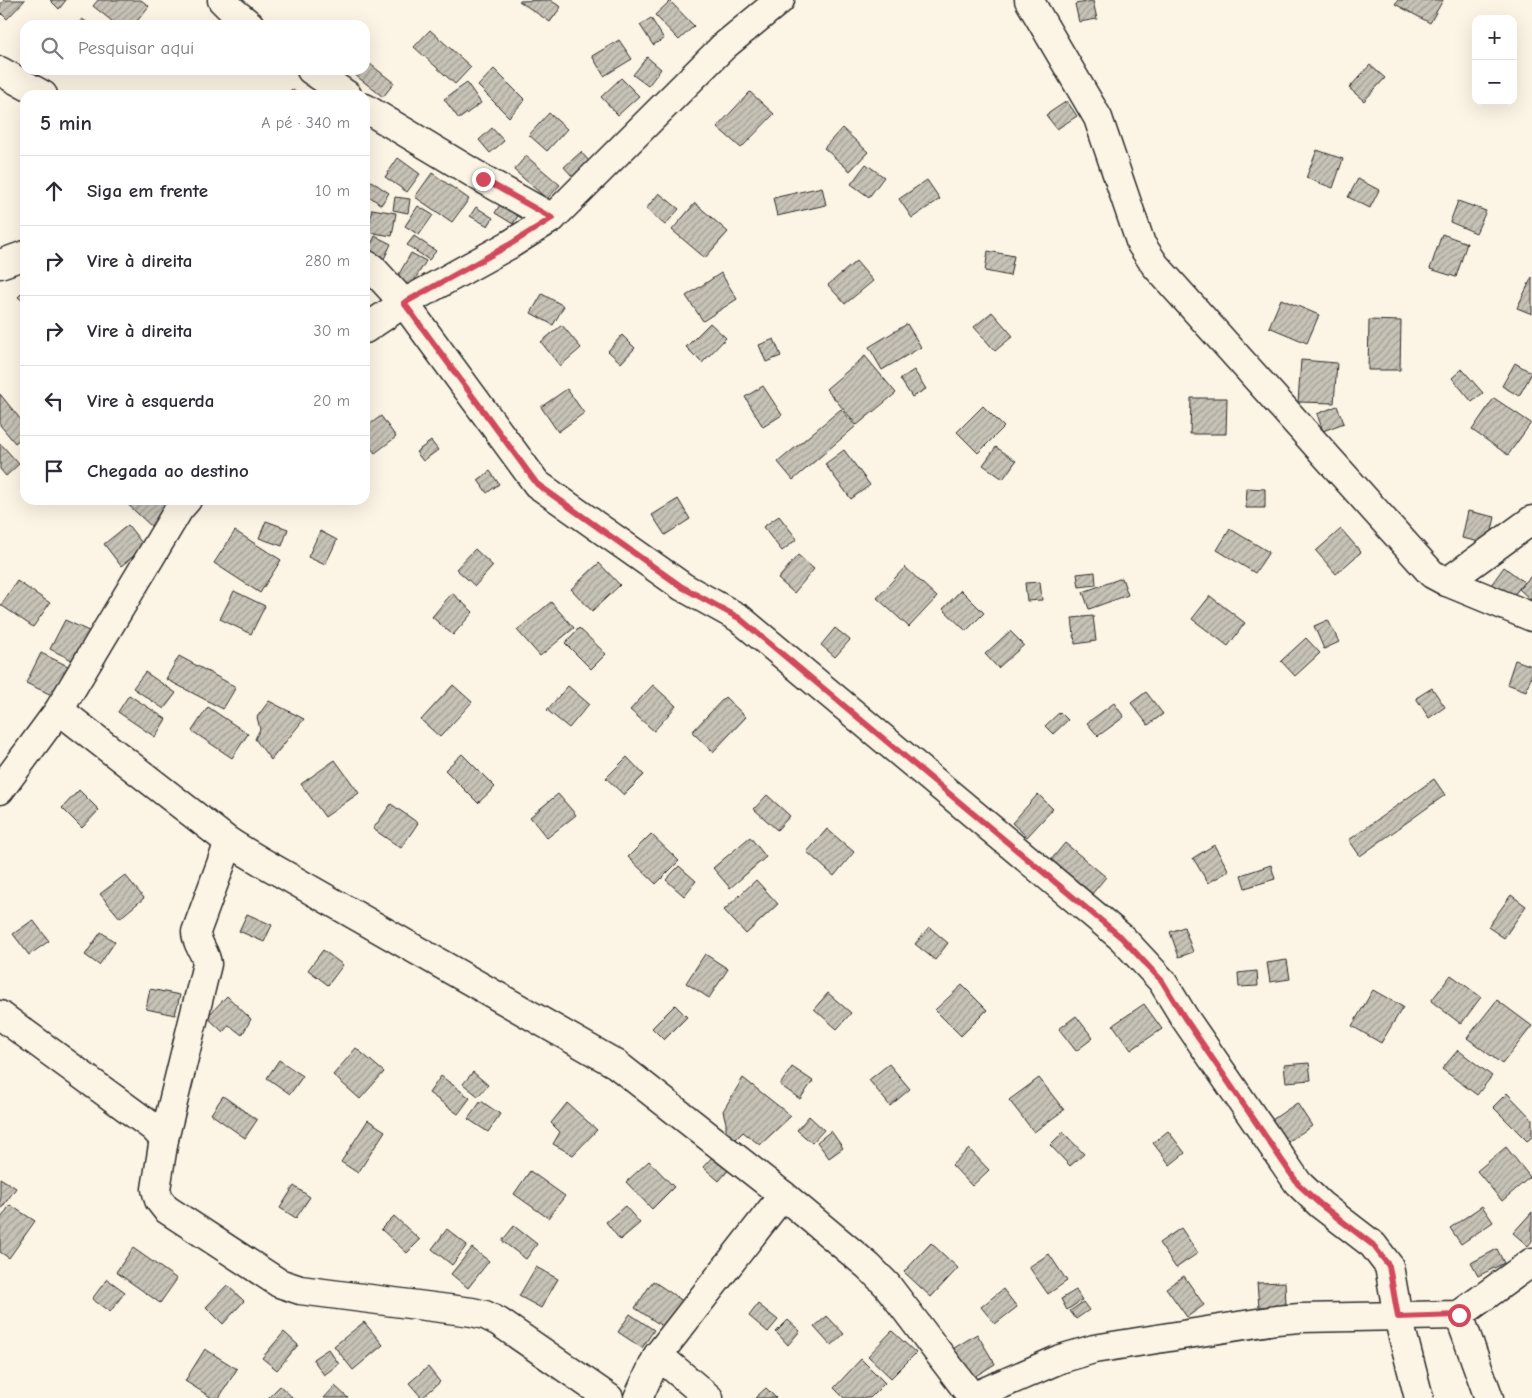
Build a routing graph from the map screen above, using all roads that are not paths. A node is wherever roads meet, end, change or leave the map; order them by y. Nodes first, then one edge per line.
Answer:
1 (222, 0) edge
2 (780, 0) edge
3 (1029, 0) edge
4 (244, 20) edge
5 (0, 71) edge
6 (318, 75) edge
7 (34, 90) edge
8 (340, 90) edge
9 (370, 111) edge
10 (552, 218) junction
11 (20, 257) edge
12 (0, 264) edge
13 (370, 267) edge
14 (404, 303) junction
15 (370, 326) edge
16 (183, 505) edge
17 (1532, 520) edge
18 (1447, 582) junction
19 (1532, 617) edge
20 (59, 710) junction
21 (0, 790) edge
22 (230, 842) junction
23 (0, 1015) edge
24 (164, 1139) junction
25 (783, 1195) junction
26 (1532, 1262) edge
27 (1459, 1315) junction
28 (1398, 1317) junction
29 (658, 1355) junction
30 (609, 1398) edge
31 (638, 1398) edge
32 (709, 1398) edge
33 (971, 1398) edge
34 (1419, 1398) edge
35 (1489, 1398) edge

1 - 4 street
2 - 10 street
3 - 18 street
5 - 7 street
6 - 8 street
9 - 10 street
10 - 14 street
11 - 12 street
13 - 14 street
14 - 15 street
14 - 28 street
16 - 20 street
17 - 18 street
18 - 19 street
20 - 21 street
20 - 22 street
22 - 24 street
22 - 25 street
23 - 24 street
24 - 30 street
25 - 29 street
25 - 33 street
26 - 27 street
27 - 28 street
27 - 35 street
28 - 33 street
28 - 34 street
29 - 31 street
29 - 32 street

